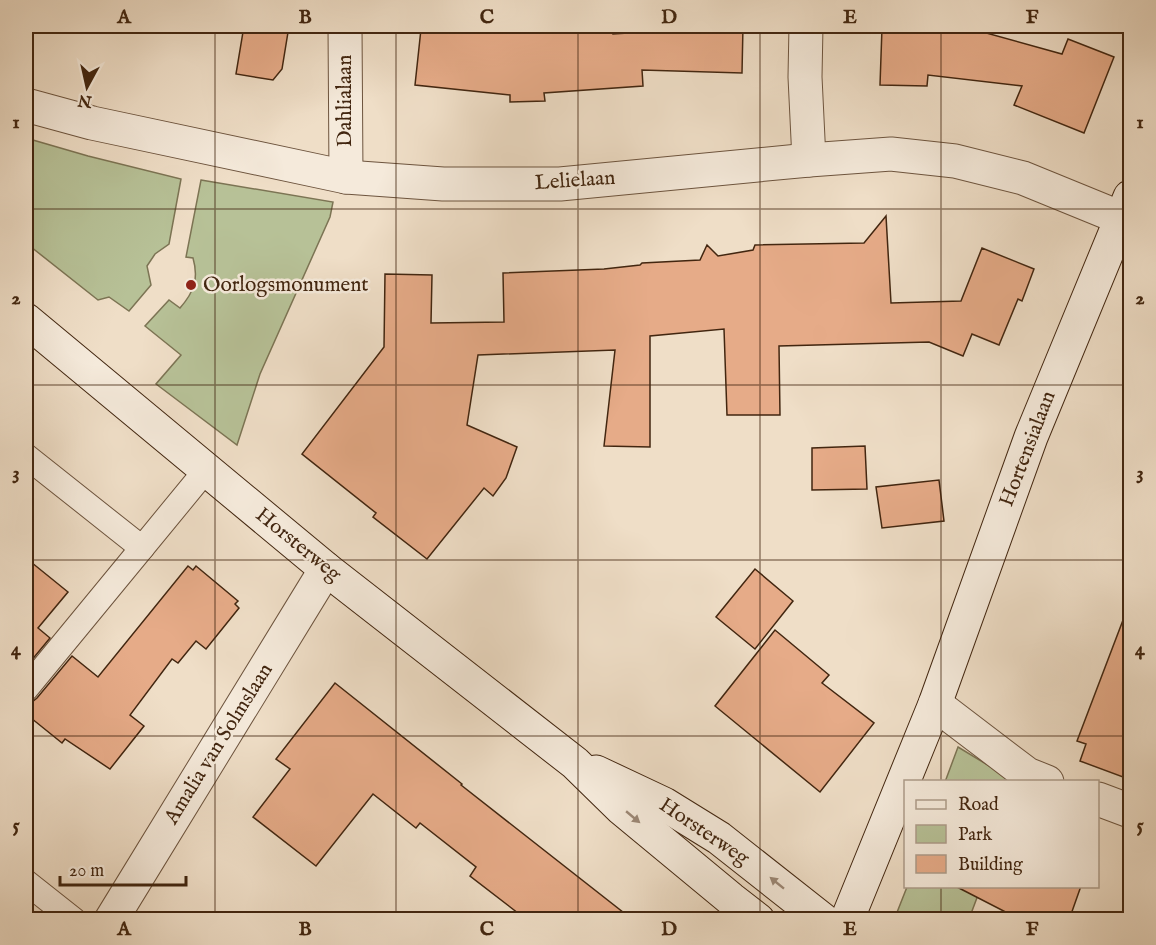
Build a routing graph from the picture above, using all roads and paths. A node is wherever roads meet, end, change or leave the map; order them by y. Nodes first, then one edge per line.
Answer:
1 (345, 26) edge
2 (806, 26) edge
3 (26, 105) edge
4 (809, 160) junction
5 (346, 177) junction
6 (1126, 207) edge
7 (26, 320) edge
8 (26, 456) edge
9 (206, 470) junction
10 (142, 548) junction
11 (326, 569) junction
12 (26, 689) edge
13 (935, 704) junction
14 (575, 763) junction
15 (904, 780) edge
16 (904, 780) edge
17 (1042, 780) edge
18 (1099, 799) edge
19 (1131, 811) edge
20 (26, 882) edge
21 (74, 920) edge
22 (111, 920) edge
23 (758, 920) edge
24 (823, 920) edge
25 (847, 920) edge

1 - 5 street, Dahlialaan
2 - 4 street
3 - 5 street, Lelielaan
4 - 5 street, Lelielaan
4 - 6 street, Lelielaan
6 - 13 street, Hortensialaan
7 - 9 street, Horsterweg
8 - 10 lane
9 - 10 lane
9 - 11 street, Horsterweg
10 - 12 lane
11 - 14 street, Horsterweg
11 - 22 street, Amalia van Solmslaan
13 - 15 street, Hortensialaan
13 - 17 street
14 -> 23 street, Horsterweg
24 -> 14 street, Horsterweg
16 - 25 street, Hortensialaan
18 - 19 street
20 - 21 lane

